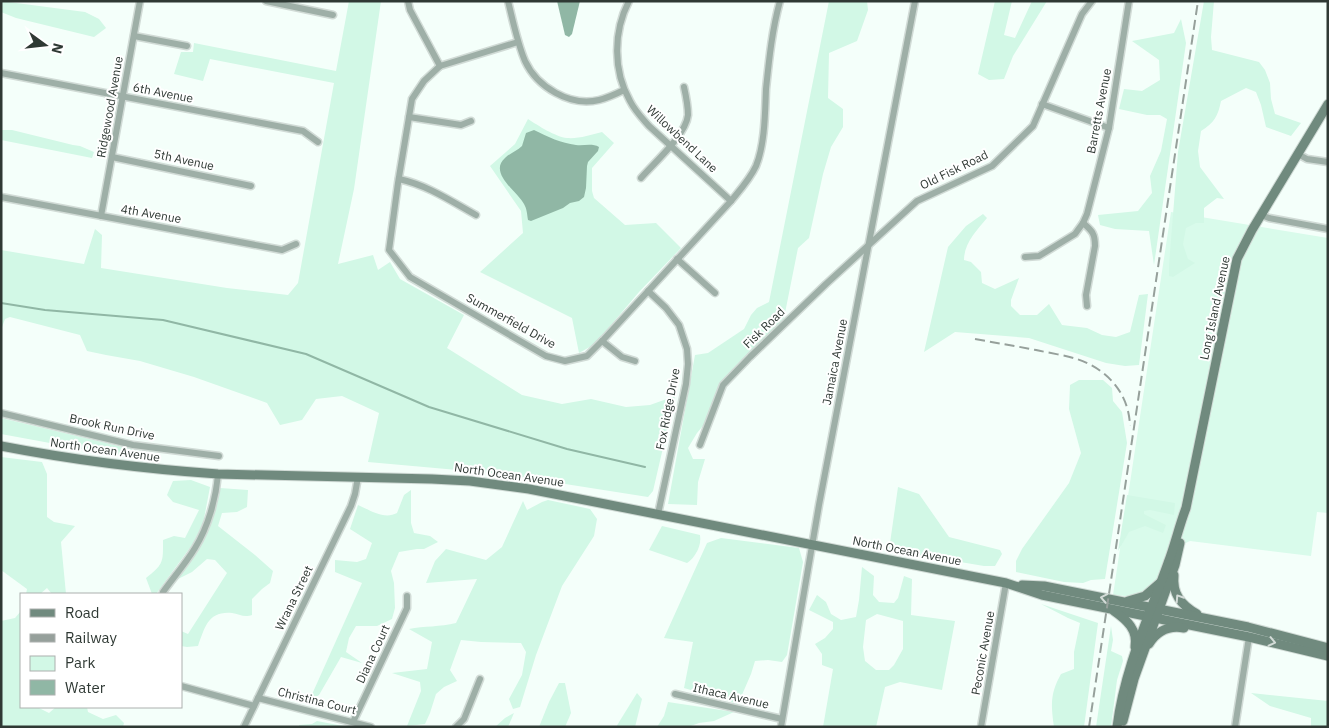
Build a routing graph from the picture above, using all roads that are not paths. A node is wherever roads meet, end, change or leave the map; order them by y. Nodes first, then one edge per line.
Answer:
1 (140, 1) edge
2 (266, 1) edge
3 (408, 1) edge
4 (508, 1) edge
5 (629, 1) edge
6 (780, 1) edge
7 (915, 1) edge
8 (1092, 1) edge
9 (1129, 1) edge
10 (333, 15) dead end
11 (134, 36) junction
12 (518, 42) junction
13 (187, 46) dead end
14 (440, 66) junction
15 (1, 73) edge
16 (684, 87) dead end
17 (624, 90) junction
18 (124, 96) junction
19 (1042, 104) junction
20 (1328, 104) edge
21 (409, 116) junction
22 (471, 120) dead end
23 (1109, 128) junction
24 (318, 142) dead end
25 (670, 146) junction
26 (1298, 154) junction
27 (112, 157) junction
28 (1328, 162) edge
29 (641, 178) dead end
30 (399, 179) junction
31 (251, 186) dead end
32 (1, 198) edge
33 (731, 201) junction
34 (1261, 214) junction
35 (476, 215) dead end
36 (101, 216) junction
37 (1083, 224) junction
38 (1328, 229) edge
39 (296, 244) dead end
40 (869, 244) junction
41 (1025, 257) dead end
42 (677, 259) junction
43 (648, 291) junction
44 (715, 293) dead end
45 (1087, 306) dead end
46 (602, 341) junction
47 (635, 362) dead end
48 (1, 413) edge
49 (700, 445) dead end
50 (1, 446) edge
51 (219, 456) dead end
52 (218, 474) junction
53 (358, 477) junction
54 (1186, 508) junction
55 (658, 514) junction
56 (813, 545) junction
57 (1175, 565) junction
58 (1162, 581) junction
59 (1006, 584) junction
60 (163, 592) dead end
61 (407, 596) dead end
62 (1124, 602) junction
63 (1112, 609) junction
64 (1154, 612) junction
65 (1206, 618) junction
66 (1222, 631) junction
67 (1249, 637) junction
68 (1328, 648) edge
69 (1138, 656) junction
70 (1328, 656) edge
71 (480, 679) dead end
72 (182, 686) edge
73 (675, 694) dead end
74 (258, 698) junction
75 (254, 706) junction
76 (353, 722) junction
77 (782, 723) edge
78 (244, 727) edge
79 (371, 727) edge
80 (456, 727) edge
81 (981, 727) edge
82 (1117, 727) edge
83 (1122, 727) edge
84 (1235, 727) edge

1 - 11 street, Ridgewood Avenue
2 - 10 street
3 - 14 street
4 - 12 street
5 - 17 street, Willowbend Lane
6 - 33 street, Summerfield Drive
7 - 40 street, Jamaica Avenue
8 - 19 street, Old Fisk Road
9 - 23 street, Barretts Avenue
11 - 13 street
11 - 18 street, Ridgewood Avenue
12 - 14 street, Summerfield Drive
12 - 17 street
14 - 21 street, Summerfield Drive
15 - 18 street, 6th Avenue
16 - 25 street
17 - 25 street, Willowbend Lane
18 - 24 street, 6th Avenue
18 - 27 street, Ridgewood Avenue
19 - 23 street
19 - 40 street, Old Fisk Road
20 - 26 main road, Long Island Avenue
21 - 22 street
21 - 30 street, Summerfield Drive
23 - 37 street, Barretts Avenue
25 - 29 street
25 - 33 street, Willowbend Lane
26 - 28 street
26 - 34 main road, Long Island Avenue
27 - 31 street, 5th Avenue
27 - 36 street, Ridgewood Avenue
30 - 35 street
30 - 46 street, Summerfield Drive
32 - 36 street, 4th Avenue
33 - 42 street, Summerfield Drive
34 - 38 street
34 - 54 main road, Long Island Avenue
36 - 39 street, 4th Avenue
37 - 41 street, Barretts Avenue
37 - 45 street
40 - 49 street, Fisk Road
40 - 56 street, Jamaica Avenue
42 - 43 street, Summerfield Drive
42 - 44 street
43 - 46 street, Summerfield Drive
43 - 55 street, Fox Ridge Drive
46 - 47 street
48 - 51 street, Brook Run Drive
50 - 52 main road, North Ocean Avenue
52 - 53 main road, North Ocean Avenue
52 - 60 street
53 - 55 main road, North Ocean Avenue
53 - 74 street, Wrana Street
54 - 57 main road, Long Island Avenue
54 - 58 main road, Long Island Avenue
55 - 56 main road, North Ocean Avenue
56 - 59 main road, North Ocean Avenue
56 - 77 street, Jamaica Avenue
57 - 64 main road, Long Island Avenue
65 -> 57 main road
58 - 62 main road
58 - 64 main road, Long Island Avenue
62 -> 59 main road, North Ocean Avenue
59 - 63 main road, North Ocean Avenue
59 - 81 street, Peconic Avenue
61 - 76 street, Diana Court
62 - 64 main road, North Ocean Avenue
63 - 64 main road, North Ocean Avenue
63 - 69 main road
64 - 65 main road, North Ocean Avenue
64 - 66 main road, North Ocean Avenue
64 - 69 main road, Long Island Avenue
65 - 68 main road, North Ocean Avenue
66 - 67 main road, North Ocean Avenue
66 - 69 main road
67 -> 70 main road, North Ocean Avenue
67 - 84 street
69 - 82 main road, Long Island Avenue
69 - 83 main road, Long Island Avenue
71 - 80 street
72 - 75 street
73 - 77 street, Ithaca Avenue
74 - 75 street, Wrana Street
74 - 76 street, Christina Court
75 - 78 street, Wrana Street
76 - 79 street, Christina Court

